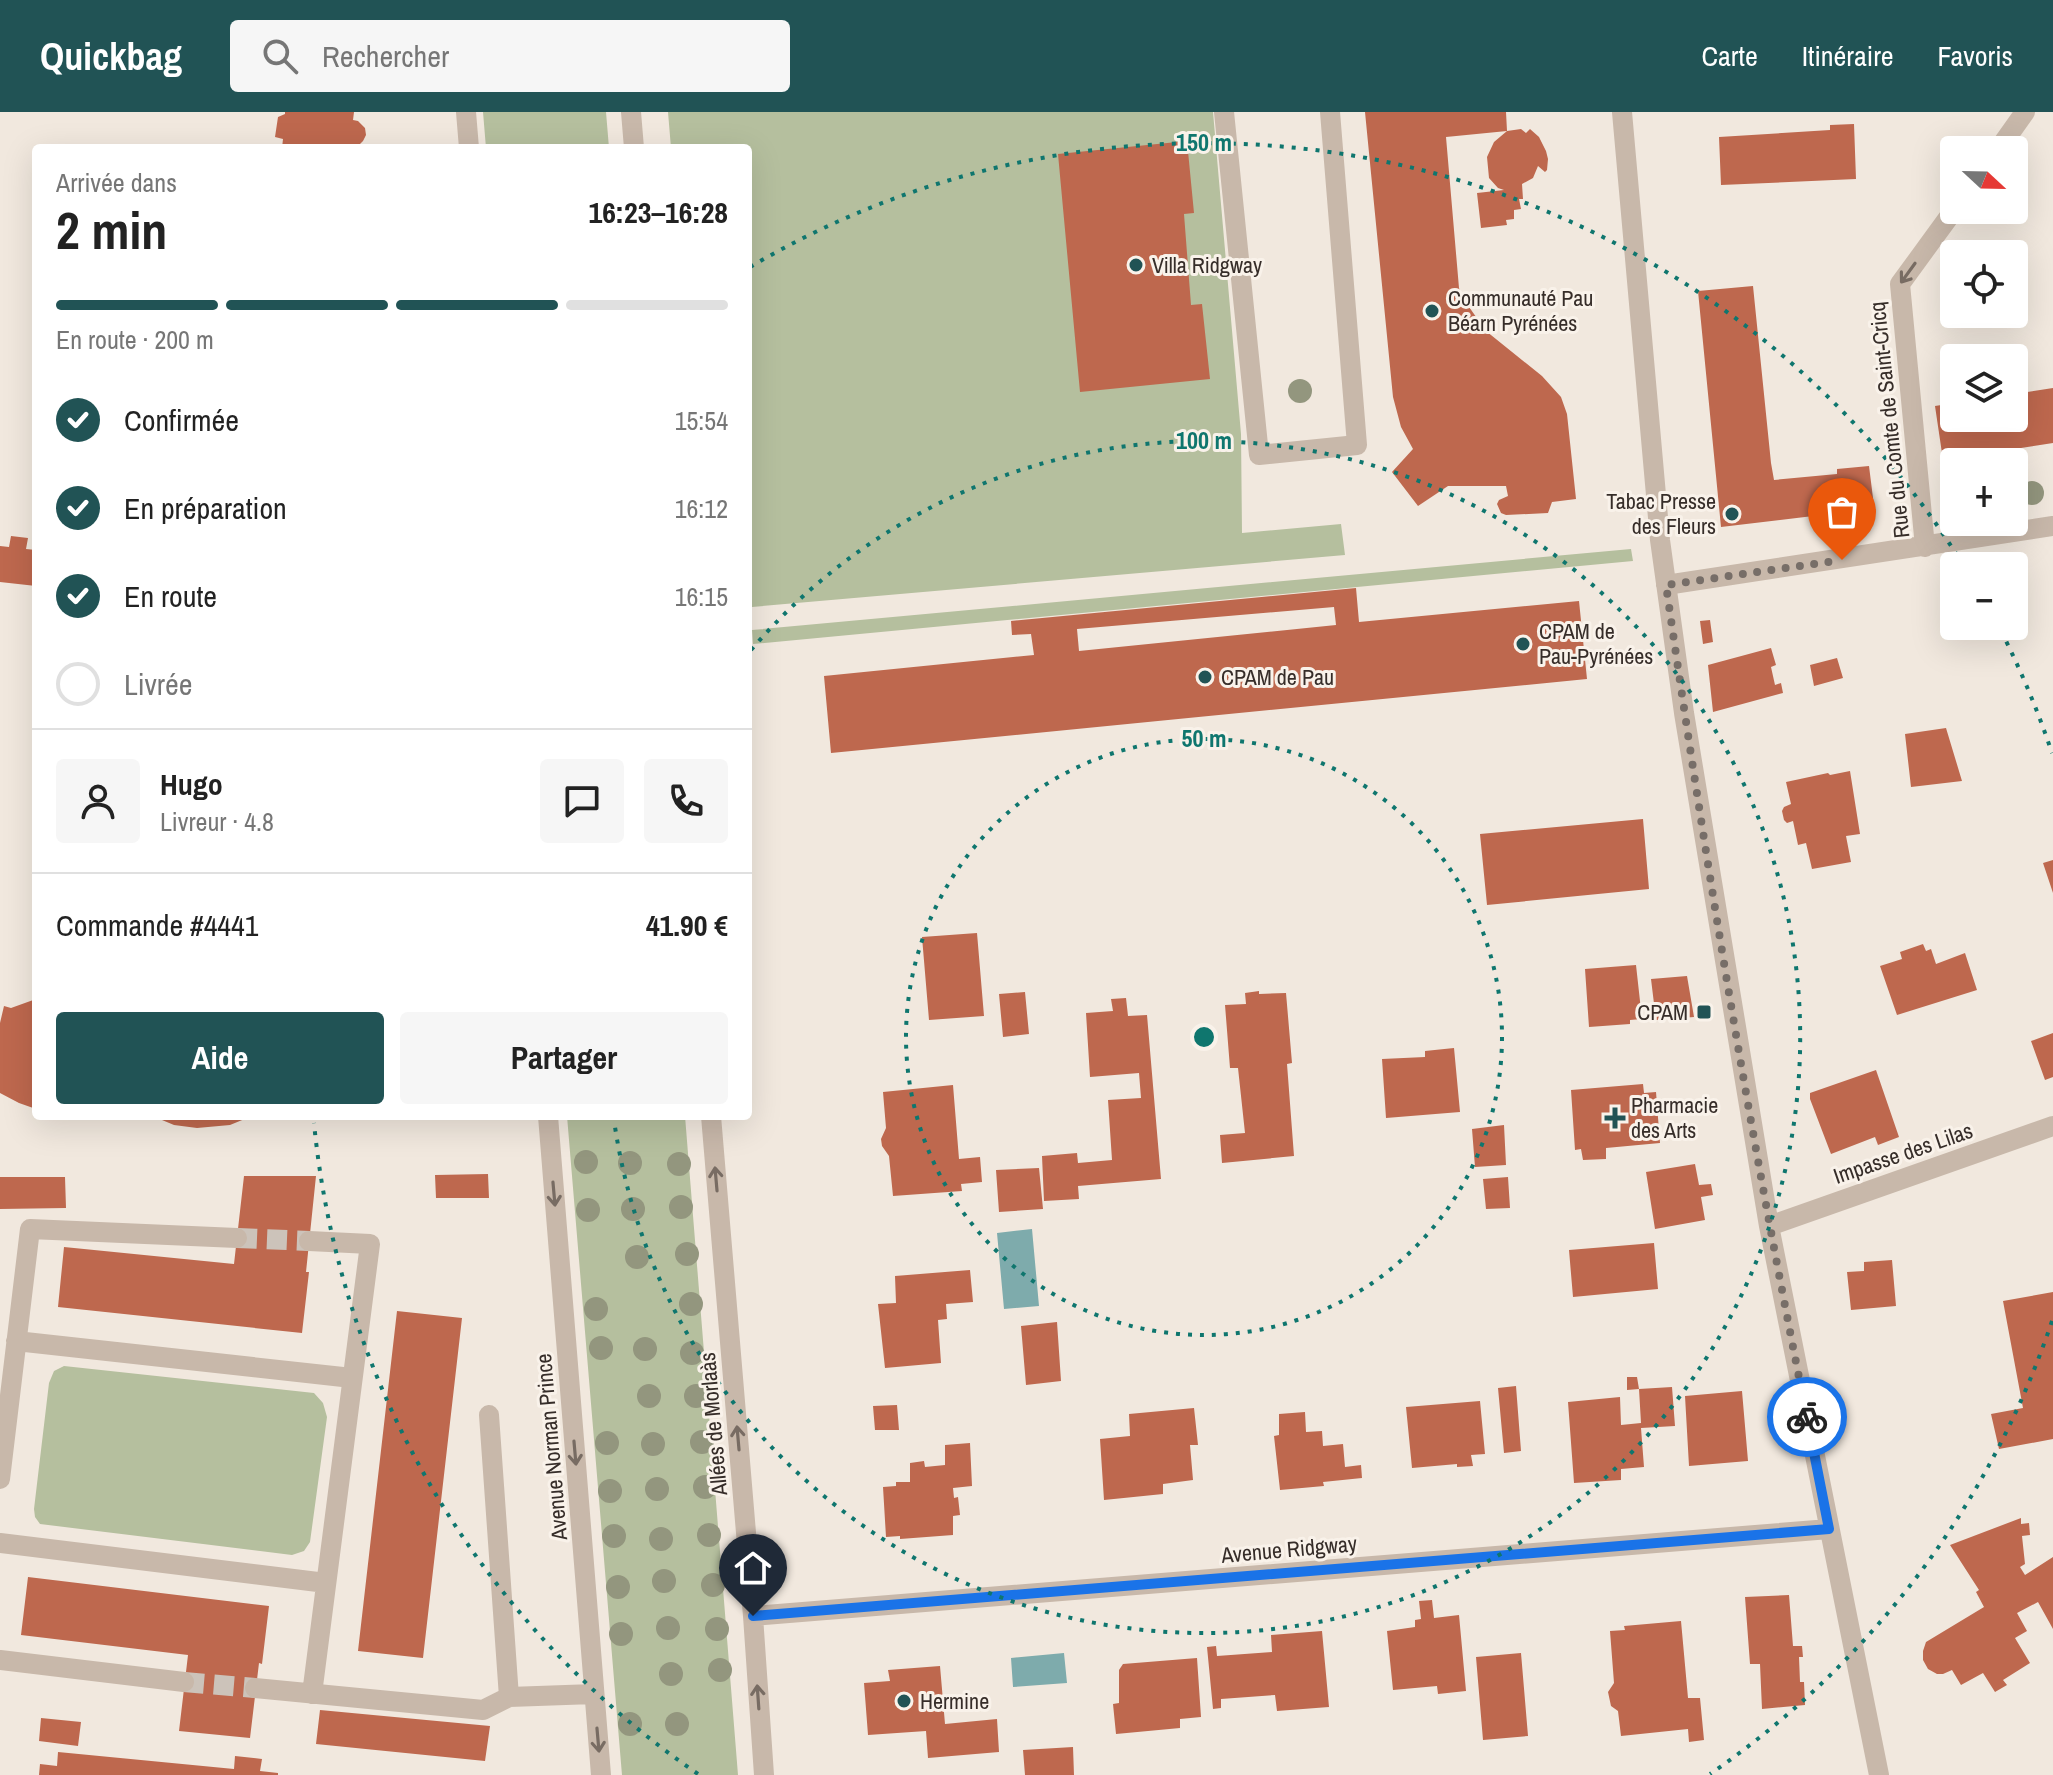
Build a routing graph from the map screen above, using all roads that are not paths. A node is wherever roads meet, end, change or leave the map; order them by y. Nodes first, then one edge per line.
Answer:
1 (466, 112) edge
2 (631, 112) edge
3 (1224, 112) edge
4 (1330, 112) edge
5 (1622, 112) edge
6 (2025, 112) edge
7 (2008, 136) edge
8 (469, 144) edge
9 (634, 144) edge
10 (1944, 224) edge
11 (2053, 526) edge
12 (1925, 547) junction
13 (1666, 585) junction
14 (548, 1120) edge
15 (711, 1120) edge
16 (2053, 1126) edge
17 (1769, 1226) junction
18 (237, 1238) tunnel mouth
19 (309, 1241) tunnel mouth
20 (16, 1341) junction
21 (352, 1378) junction
22 (489, 1415) dead end
23 (3, 1434) edge
24 (0, 1479) edge
25 (1829, 1529) junction
26 (0, 1543) edge
27 (326, 1583) junction
28 (753, 1616) junction
29 (0, 1660) edge
30 (184, 1682) tunnel mouth
31 (255, 1688) tunnel mouth
32 (312, 1694) junction
33 (594, 1694) junction
34 (509, 1697) junction
35 (601, 1775) edge
36 (764, 1775) edge
37 (1879, 1775) edge

1 - 8 street
2 - 9 street
3 - 4 street
5 - 13 street
6 - 7 street
10 -> 12 street, Rue du Comte de Saint-Cricq
11 - 12 street
12 - 13 street
13 - 17 street
14 -> 33 street, Avenue Norman Prince
28 -> 15 street, Allées de Morlaàs
16 - 17 street, Impasse des Lilas
17 - 25 street
18 - 20 street
19 - 21 street
20 - 21 street
20 - 23 street
21 - 27 street
22 - 34 street
23 - 24 street
25 - 28 street, Avenue Ridgway
25 - 37 street
26 - 27 street
27 - 32 street
36 -> 28 street, Allées de Morlaàs
29 - 30 street
31 - 32 street
32 - 34 street
33 - 34 street
33 -> 35 street, Avenue Norman Prince

